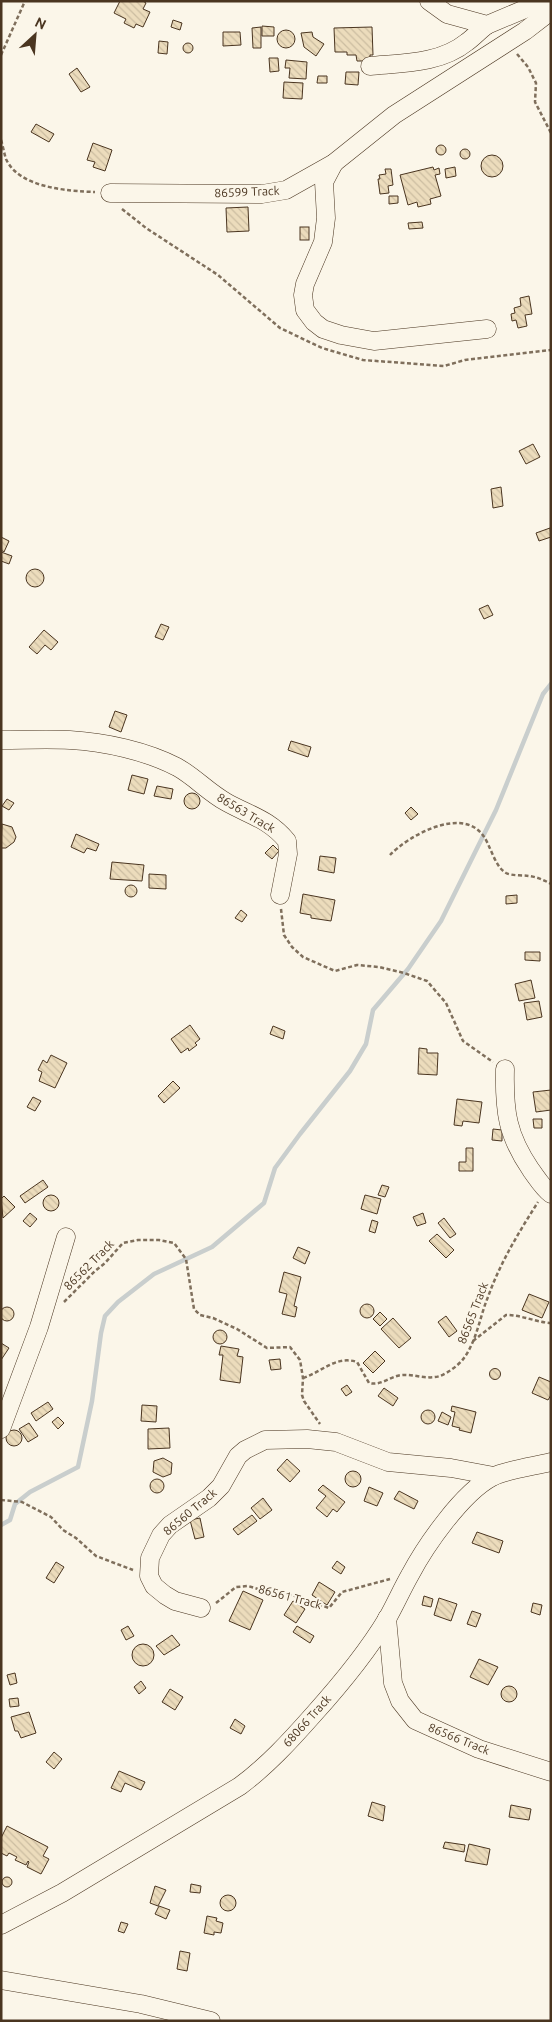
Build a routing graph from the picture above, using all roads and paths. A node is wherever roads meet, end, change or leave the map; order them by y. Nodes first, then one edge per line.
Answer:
1 (25, 1) edge
2 (429, 1) edge
3 (544, 1) edge
4 (551, 11) edge
5 (487, 25) junction
6 (503, 46) junction
7 (1, 55) edge
8 (370, 66) dead end
9 (551, 133) edge
10 (1, 140) edge
11 (334, 164) junction
12 (110, 193) joint
13 (487, 329) dead end
14 (1, 740) edge
15 (390, 856) dead end
16 (551, 884) edge
17 (280, 895) joint
18 (505, 1069) joint
19 (548, 1192) edge
20 (66, 1236) dead end
21 (60, 1306) dead end
22 (551, 1323) edge
23 (472, 1342) junction
24 (303, 1378) junction
25 (1, 1429) edge
26 (336, 1442) junction
27 (551, 1462) edge
28 (494, 1476) junction
29 (1, 1500) edge
30 (410, 1573) junction
31 (149, 1576) junction
32 (201, 1608) joint
33 (387, 1618) junction
34 (551, 1772) edge
35 (1, 1926) edge
36 (1, 1980) edge
37 (211, 2021) edge

1 - 7 path
2 - 5 street
3 - 5 street
4 - 6 street, 86599 Track
5 - 8 street
6 - 9 path
6 - 11 street, 86599 Track
10 - 12 path
11 - 12 street, 86599 Track
11 - 13 street
14 - 17 street, 86563 Track
15 - 16 path
17 - 18 path
18 - 19 street
19 - 23 path, 86565 Track
20 - 25 street
21 - 24 path, 86562 Track
22 - 23 path
23 - 24 path, 86565 Track
24 - 26 path, 86562 Track
26 - 28 street, 86560 Track
26 - 31 street, 86560 Track
27 - 28 street, 68066 Track
28 - 30 street, 68066 Track
29 - 31 path
30 - 32 path, 86561 Track
30 - 33 street, 68066 Track
31 - 32 street
33 - 34 street, 86566 Track
33 - 35 street, 68066 Track
36 - 37 street

